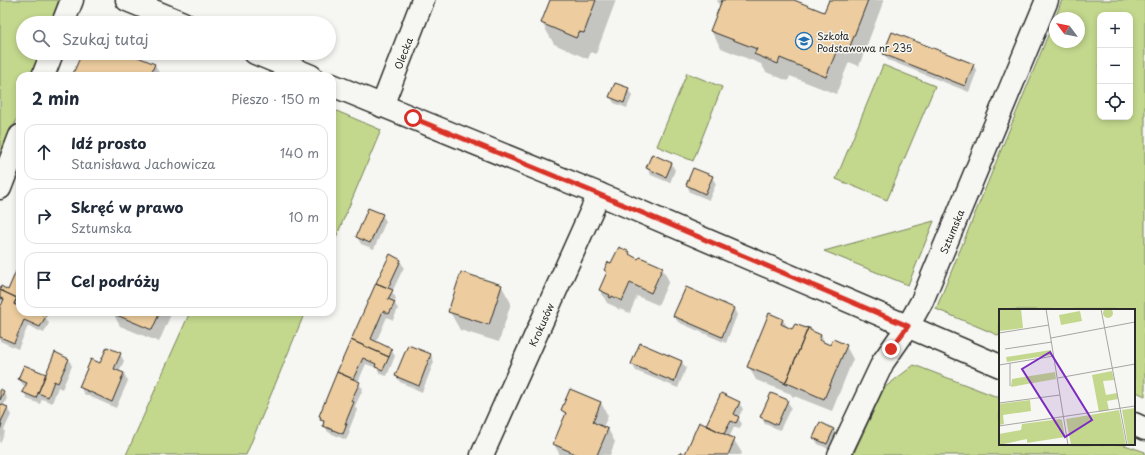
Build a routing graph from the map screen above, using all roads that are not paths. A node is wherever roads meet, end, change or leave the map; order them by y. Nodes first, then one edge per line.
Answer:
1 (72, 0) edge
2 (127, 0) edge
3 (423, 0) edge
4 (1047, 0) edge
5 (66, 16) edge
6 (166, 16) edge
7 (49, 60) edge
8 (272, 60) edge
9 (45, 72) edge
10 (301, 72) edge
11 (336, 87) edge
12 (382, 106) junction
13 (16, 146) edge
14 (0, 188) edge
15 (598, 194) junction
16 (908, 326) junction
17 (999, 366) edge
18 (1135, 424) edge
19 (1145, 429) edge
20 (482, 455) edge
21 (839, 455) edge

1 - 5 street
2 - 6 street
3 - 12 street, Olecka
4 - 16 street, Sztumska
7 - 9 street
8 - 10 street
11 - 12 street
12 - 15 street
13 - 14 street
15 - 16 street
15 - 20 street, Krokusów
16 - 17 street
16 - 21 street, Sztumska
18 - 19 street

